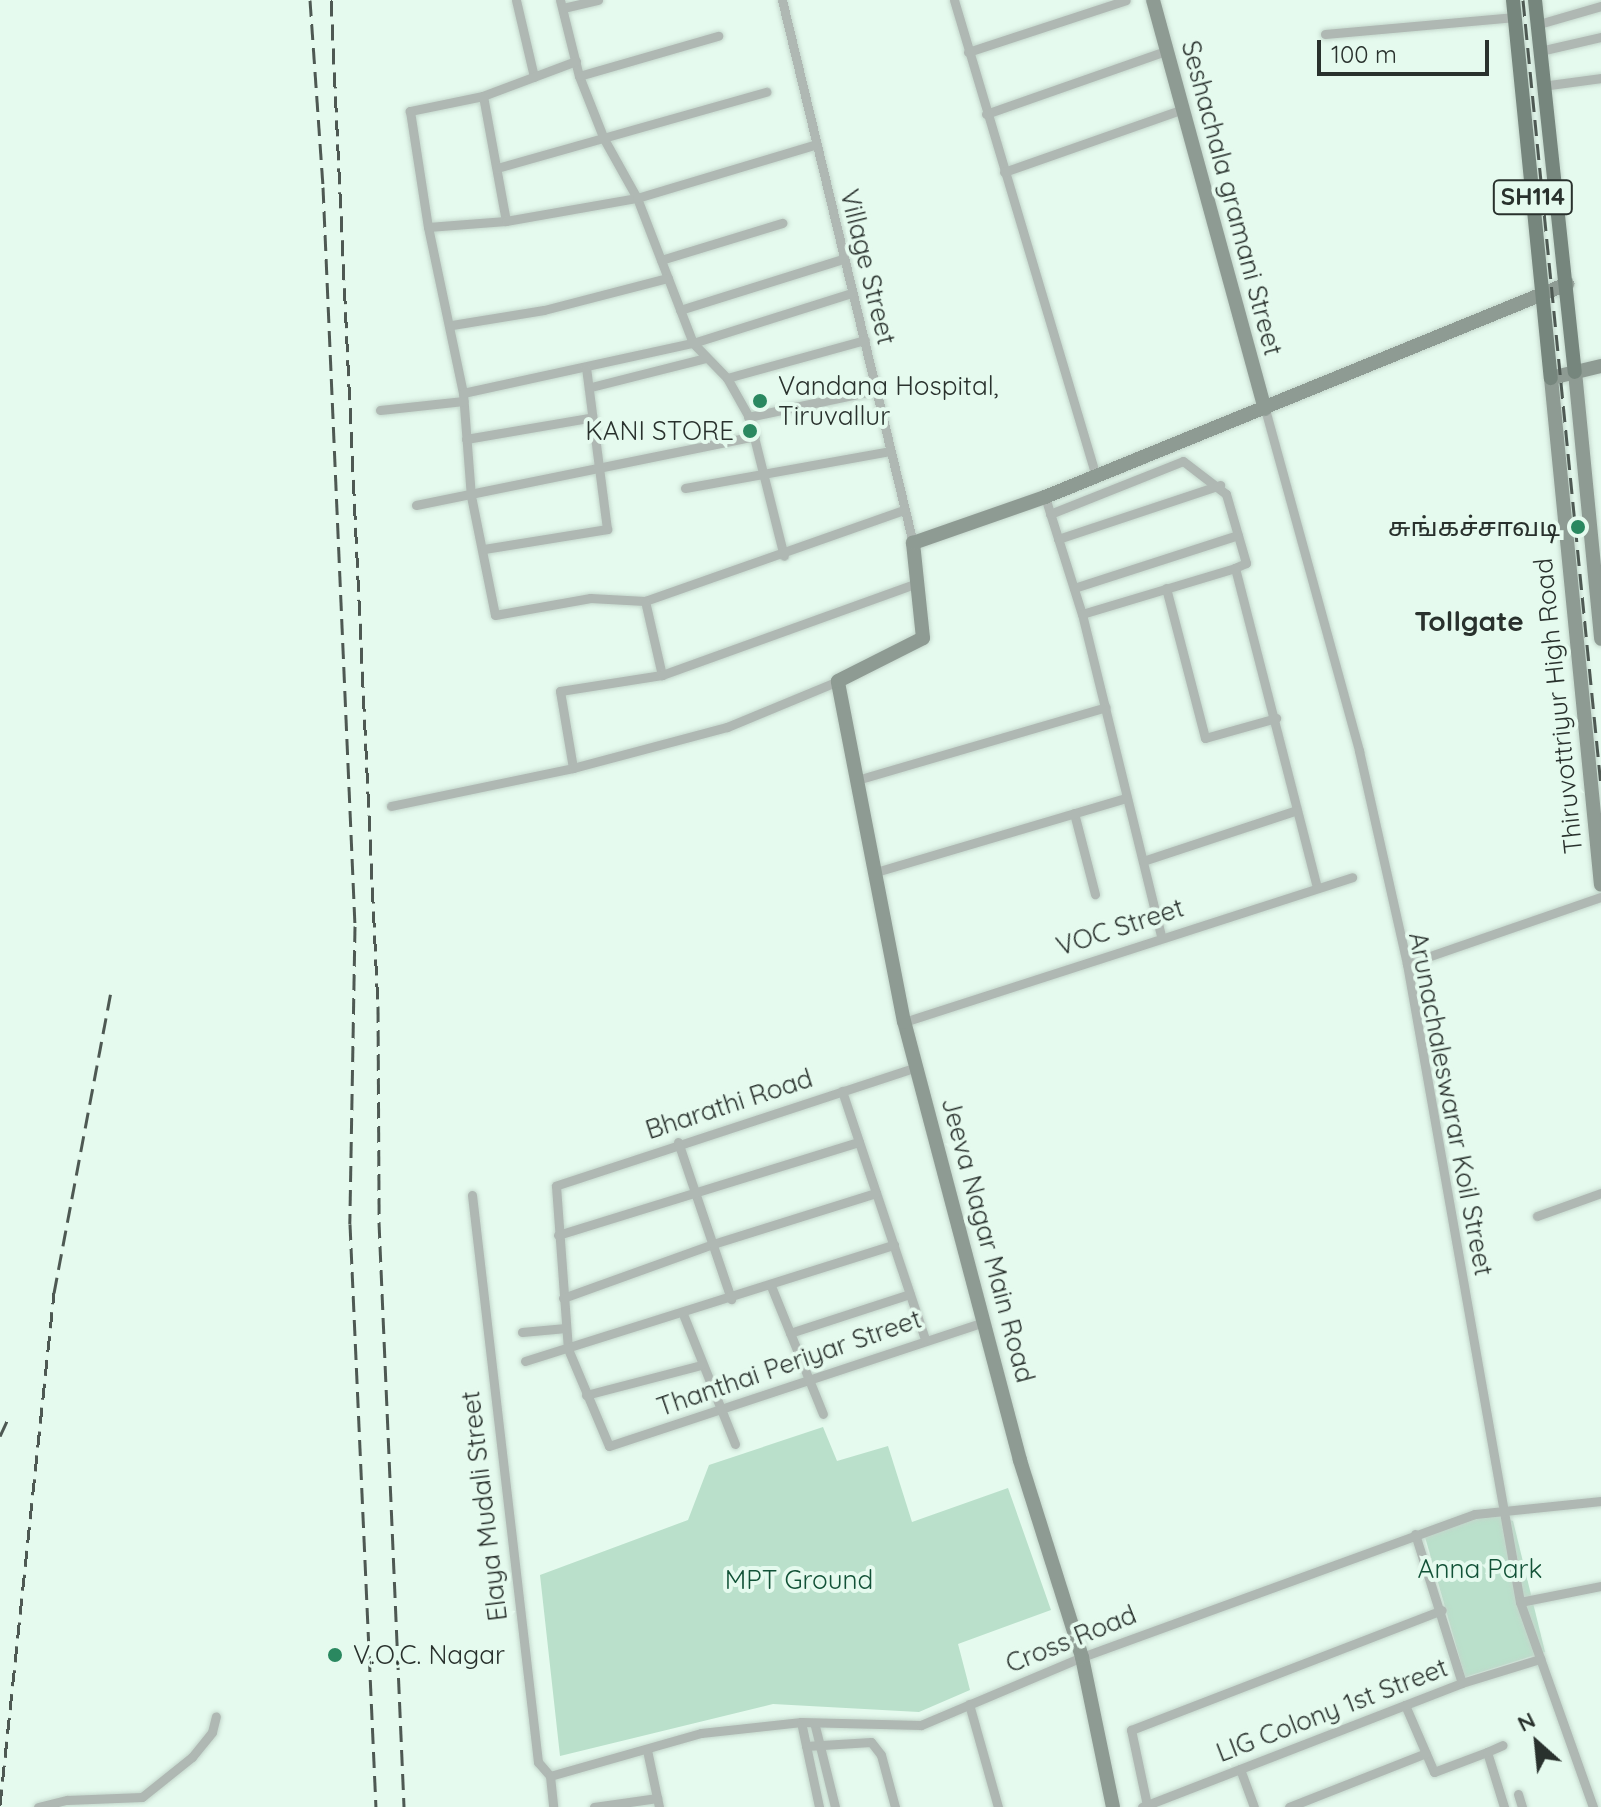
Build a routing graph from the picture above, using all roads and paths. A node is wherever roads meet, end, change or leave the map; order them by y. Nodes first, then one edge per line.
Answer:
1 (516, 0) edge
2 (598, 0) edge
3 (782, 0) edge
4 (954, 0) edge
5 (1126, 0) edge
6 (1153, 0) edge
7 (1513, 0) edge
8 (1535, 0) edge
9 (561, 4) edge
10 (1601, 6) edge
11 (1515, 17) junction
12 (1539, 24) junction
13 (1325, 34) dead end
14 (718, 36) dead end
15 (1601, 37) edge
16 (1166, 51) junction
17 (1540, 51) junction
18 (968, 52) junction
19 (576, 61) junction
20 (579, 76) junction
21 (534, 77) junction
22 (1601, 78) edge
23 (1542, 86) junction
24 (766, 92) dead end
25 (483, 96) junction
26 (1183, 109) junction
27 (986, 114) junction
28 (604, 139) junction
29 (814, 145) junction
30 (497, 168) junction
31 (1004, 172) junction
32 (637, 198) junction
33 (506, 221) junction
34 (782, 223) dead end
35 (428, 227) junction
36 (843, 259) junction
37 (661, 260) junction
38 (668, 278) junction
39 (1567, 284) junction
40 (1543, 292) junction
41 (852, 293) junction
42 (680, 310) junction
43 (452, 325) junction
44 (865, 340) junction
45 (693, 343) junction
46 (706, 358) junction
47 (1601, 366) edge
48 (586, 368) junction
49 (1575, 372) junction
50 (727, 378) junction
51 (1551, 378) junction
52 (591, 387) junction
53 (876, 390) junction
54 (463, 397) junction
55 (1265, 409) junction
56 (380, 410) dead end
57 (748, 417) junction
58 (589, 418) junction
59 (755, 436) junction
60 (466, 439) junction
61 (890, 451) junction
62 (597, 471) junction
63 (759, 475) junction
64 (1096, 477) junction
65 (1220, 485) junction
66 (685, 488) dead end
67 (471, 496) junction
68 (1045, 497) junction
69 (416, 505) dead end
70 (904, 510) junction
71 (1050, 514) junction
72 (1238, 535) junction
73 (1058, 539) junction
74 (913, 543) junction
75 (484, 549) junction
76 (784, 556) junction
77 (1235, 568) junction
78 (918, 583) junction
79 (1598, 583) edge
80 (1074, 588) junction
81 (1166, 588) junction
82 (645, 601) junction
83 (1082, 614) junction
84 (1601, 639) edge
85 (662, 675) junction
86 (838, 681) junction
87 (1106, 707) junction
88 (1276, 718) junction
89 (573, 768) junction
90 (857, 780) junction
91 (1126, 798) junction
92 (391, 806) dead end
93 (1297, 810) junction
94 (1074, 813) junction
95 (1143, 861) junction
96 (876, 872) junction
97 (1352, 877) dead end
98 (1601, 885) edge
99 (1317, 887) junction
100 (1095, 894) dead end
101 (1601, 897) edge
102 (1161, 936) junction
103 (1407, 964) junction
104 (904, 1022) junction
105 (917, 1067) junction
106 (842, 1091) junction
107 (678, 1142) junction
108 (859, 1142) junction
109 (695, 1191) junction
110 (876, 1193) junction
111 (1601, 1193) edge
112 (472, 1195) dead end
113 (1537, 1216) dead end
114 (558, 1235) junction
115 (713, 1244) junction
116 (894, 1245) junction
117 (771, 1286) junction
118 (910, 1294) junction
119 (563, 1298) junction
120 (731, 1299) junction
121 (683, 1314) junction
122 (984, 1322) junction
123 (566, 1328) junction
124 (522, 1332) dead end
125 (790, 1333) junction
126 (925, 1339) junction
127 (568, 1349) junction
128 (525, 1361) dead end
129 (701, 1365) junction
130 (809, 1383) junction
131 (586, 1395) junction
132 (719, 1409) junction
133 (823, 1414) dead end
134 (735, 1444) dead end
135 (1499, 1491) junction
136 (1601, 1501) edge
137 (1484, 1512) junction
138 (1504, 1513) junction
139 (1415, 1534) junction
140 (1601, 1586) edge
141 (1520, 1602) junction
142 (1442, 1610) junction
143 (1082, 1657) junction
144 (1540, 1659) junction
145 (1462, 1683) junction
146 (969, 1704) junction
147 (1405, 1705) junction
148 (216, 1716) dead end
149 (801, 1722) junction
150 (815, 1726) junction
151 (1503, 1745) dead end
152 (806, 1746) junction
153 (819, 1746) junction
154 (647, 1750) junction
155 (1487, 1752) junction
156 (1426, 1753) junction
157 (1240, 1769) junction
158 (550, 1776) junction
159 (1518, 1794) dead end
160 (658, 1802) edge
161 (1144, 1806) edge
162 (38, 1807) edge
163 (553, 1807) edge
164 (594, 1807) edge
165 (819, 1807) edge
166 (835, 1807) edge
167 (895, 1807) edge
168 (998, 1807) edge
169 (1113, 1807) edge
170 (1254, 1807) edge
171 (1289, 1807) edge
172 (1504, 1807) edge
173 (1522, 1807) edge
174 (1593, 1807) edge

1 - 21 street
2 - 9 street
3 - 29 street, Village Street
4 - 18 street
5 - 18 street
6 - 16 street, Seshachala gramani Street
7 - 11 main road, SH114
8 - 12 main road, SH114
9 - 19 street
10 - 12 street
11 - 13 street
11 - 40 main road, SH114
12 - 17 main road, SH114
14 - 20 street
15 - 17 street
16 - 26 street, Seshachala gramani Street
16 - 27 street
17 - 23 main road, SH114
18 - 27 street
19 - 20 street
19 - 21 street
20 - 28 street
21 - 25 street
22 - 23 street
23 - 39 main road, SH114
24 - 28 street
25 - 30 street
25 - 35 street
26 - 31 street
26 - 55 street, Seshachala gramani Street
27 - 31 street
28 - 30 street
28 - 32 street
29 - 32 street
29 - 36 street, Village Street
30 - 33 street
31 - 64 street
32 - 33 street
32 - 37 street
33 - 35 street
34 - 37 street
35 - 43 street
36 - 41 street, Village Street
36 - 42 street
37 - 38 street
38 - 42 street
38 - 43 street
39 - 40 street
39 - 49 main road, SH114
40 - 51 main road, SH114
40 - 55 street
41 - 44 street, Village Street
41 - 45 street
42 - 45 street
43 - 54 street
44 - 50 street
44 - 53 street, Village Street
45 - 46 street
45 - 48 street
46 - 50 street
46 - 52 street
47 - 49 street
48 - 52 street
48 - 54 street
49 - 51 street
49 - 79 street, Thiruvottriyur High Road
50 - 57 street
51 - 98 street, Thiruvottriyur High Road
52 - 58 street
53 - 57 street
53 - 61 street, Village Street
54 - 56 street
54 - 60 street
55 - 64 street
55 - 103 street, Arunachaleswarar Koil Street
57 - 59 street
58 - 60 street
58 - 62 street
59 - 62 street
59 - 63 street
60 - 67 street
61 - 63 street
61 - 70 street, Village Street
62 - 67 street
62 - 75 street
63 - 66 street
63 - 76 street
64 - 68 street
65 - 71 street
65 - 72 street
65 - 73 street
67 - 69 street
67 - 75 street
68 - 71 street
68 - 74 street
70 - 74 street, Village Street
70 - 76 street
71 - 73 street
72 - 77 street
72 - 80 street
73 - 80 street
74 - 78 street
75 - 82 street
76 - 82 street
77 - 81 street
77 - 88 street
78 - 85 street
78 - 86 street
79 - 84 street, Thiruvottriyur High Road
80 - 83 street
81 - 83 street
81 - 88 street
82 - 85 street
83 - 87 street
85 - 89 street
86 - 89 street
86 - 90 street, Jeeva Nagar Main Road
87 - 90 street
87 - 91 street
88 - 93 street
89 - 92 street
90 - 96 street, Jeeva Nagar Main Road
91 - 94 street
91 - 95 street
93 - 95 street
93 - 99 street
94 - 96 street
94 - 100 street
95 - 102 street
96 - 104 street, Jeeva Nagar Main Road
97 - 99 street, VOC Street
99 - 102 street, VOC Street
101 - 103 street
102 - 104 street, VOC Street
103 - 135 street, Arunachaleswarar Koil Street
104 - 105 street, Jeeva Nagar Main Road
105 - 106 street, Bharathi Road
105 - 122 street, Jeeva Nagar Main Road
106 - 107 street, Bharathi Road
106 - 108 street
107 - 109 street
107 - 114 street, Bharathi Road
108 - 109 street
108 - 110 street
109 - 114 street
109 - 115 street
110 - 115 street
110 - 116 street
111 - 113 street
112 - 158 street, Elaya Mudali Street
114 - 119 street
115 - 119 street
115 - 120 street
116 - 117 street
116 - 118 street
117 - 120 street
117 - 125 street
118 - 125 street
118 - 126 street
119 - 123 street
120 - 121 street
121 - 127 street
121 - 129 street
122 - 126 street, Thanthai Periyar Street
122 - 143 street, Jeeva Nagar Main Road
123 - 124 street
123 - 127 street
125 - 130 street
126 - 130 street, Thanthai Periyar Street
127 - 128 street
127 - 131 street
129 - 131 street
129 - 132 street
130 - 132 street, Thanthai Periyar Street
130 - 133 street
131 - 132 street, Thanthai Periyar Street
132 - 134 street
135 - 137 street
135 - 138 street, Arunachaleswarar Koil Street
136 - 138 street, Cross Road
137 - 138 street, Cross Road
137 - 139 street, Cross Road
138 - 141 street, Arunachaleswarar Koil Street
139 - 142 street
139 - 143 street, Cross Road
140 - 141 street
141 - 144 street, Arunachaleswarar Koil Street
142 - 145 street
142 - 161 street
143 - 146 street, Cross Road
143 - 169 street, Jeeva Nagar Main Road
144 - 145 street, LIG Colony 1st Street
144 - 174 street, Arunachaleswarar Koil Street
145 - 147 street, LIG Colony 1st Street
146 - 150 street, Cross Road
146 - 168 street
147 - 156 street
147 - 157 street, LIG Colony 1st Street
148 - 162 street
149 - 150 street, Cross Road
149 - 152 street
149 - 154 street, Cross Road
150 - 153 street
151 - 155 street
152 - 153 street
152 - 165 street
153 - 166 street
153 - 167 street
154 - 158 street, Cross Road
154 - 160 street
155 - 156 street
155 - 172 street
156 - 171 street
157 - 161 street, LIG Colony 1st Street
157 - 170 street
158 - 163 street, Elaya Mudali Street
159 - 173 street
160 - 164 street

